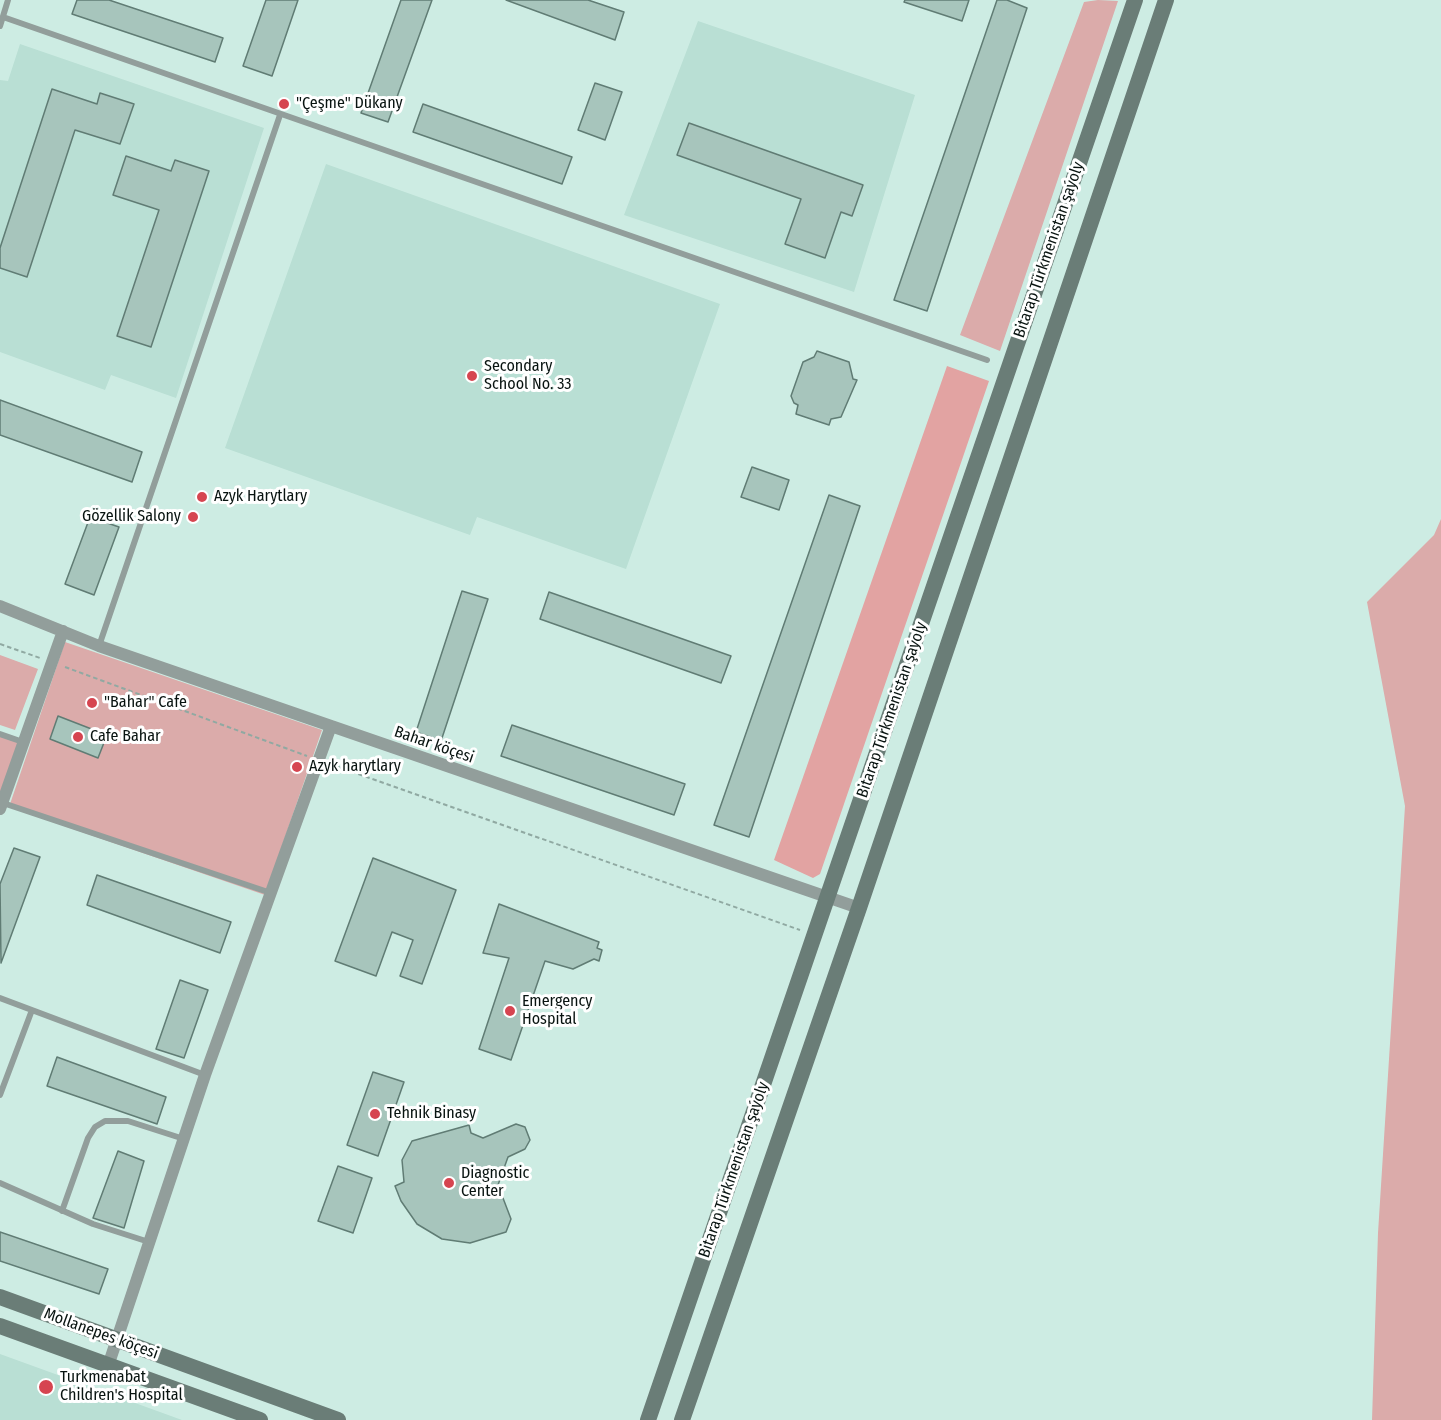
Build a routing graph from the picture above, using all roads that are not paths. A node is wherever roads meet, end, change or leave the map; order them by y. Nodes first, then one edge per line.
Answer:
1 (8, 0) edge
2 (1135, 0) edge
3 (1166, 0) edge
4 (3, 17) junction
5 (0, 26) edge
6 (280, 115) junction
7 (987, 360) dead end
8 (0, 606) edge
9 (63, 631) junction
10 (99, 646) junction
11 (331, 726) junction
12 (0, 734) edge
13 (23, 742) junction
14 (1, 806) edge
15 (272, 894) junction
16 (828, 897) junction
17 (859, 908) junction
18 (0, 998) edge
19 (32, 1010) junction
20 (205, 1075) junction
21 (0, 1095) edge
22 (184, 1139) junction
23 (0, 1183) edge
24 (62, 1210) junction
25 (149, 1242) junction
26 (0, 1297) edge
27 (0, 1326) edge
28 (117, 1339) junction
29 (108, 1366) junction
30 (260, 1420) edge
31 (338, 1420) edge
32 (648, 1420) edge
33 (682, 1420) edge

1 - 4 lane
2 - 16 main road, Bitarap Türkmenistan şaýoly
3 - 17 main road, Bitarap Türkmenistan şaýoly
4 - 5 lane
4 - 6 lane
6 - 7 lane
6 - 10 lane
8 - 9 street, Bahar köçesi
9 - 10 street, Bahar köçesi
9 - 13 street
10 - 11 street, Bahar köçesi
11 - 15 street
11 - 16 street, Bahar köçesi
12 - 13 lane
13 - 14 street
14 - 15 lane
15 - 20 street
16 - 17 street, Bahar köçesi
16 - 32 main road, Bitarap Türkmenistan şaýoly
17 - 33 main road, Bitarap Türkmenistan şaýoly
18 - 19 lane
19 - 20 lane
19 - 21 lane
20 - 22 street
22 - 24 lane
22 - 25 street
23 - 24 lane
24 - 25 lane
25 - 28 street
26 - 28 main road, Mollanepes köçesi
27 - 29 main road, Mollanepes köçesi
28 - 29 street
28 - 31 main road, Mollanepes köçesi
29 - 30 main road, Mollanepes köçesi

